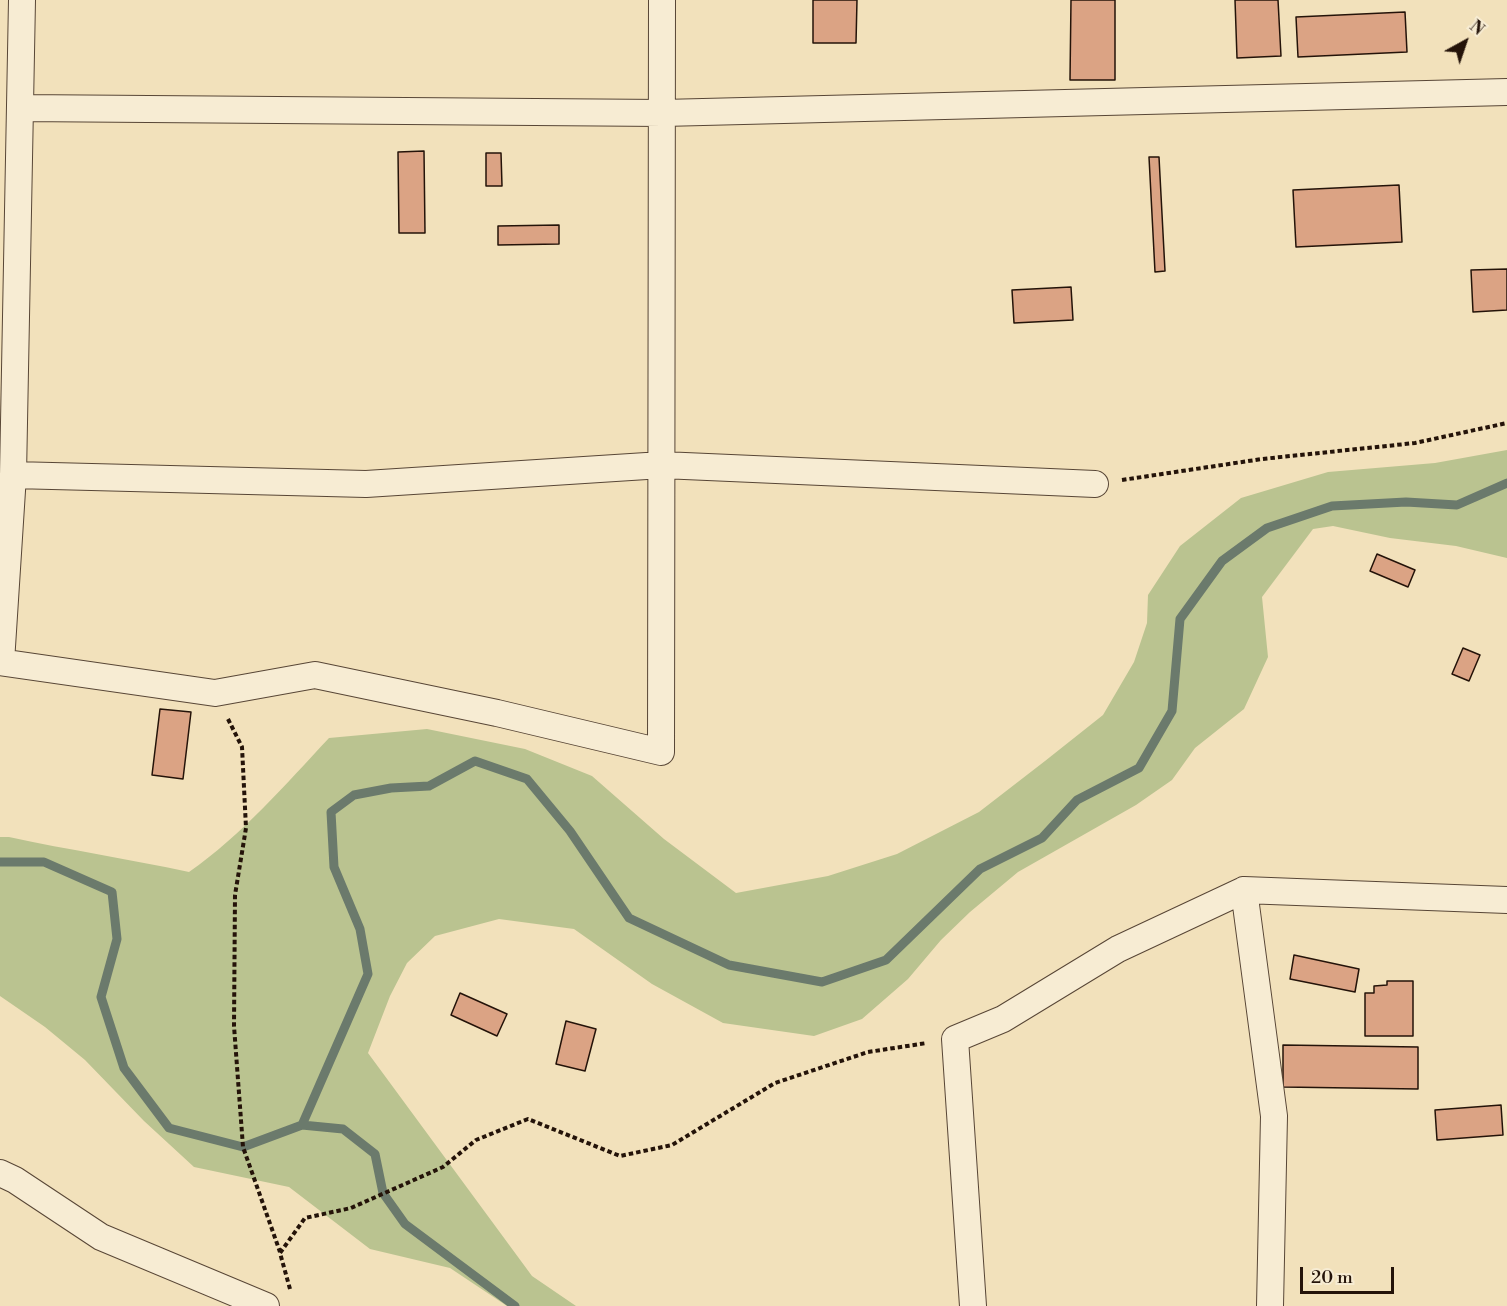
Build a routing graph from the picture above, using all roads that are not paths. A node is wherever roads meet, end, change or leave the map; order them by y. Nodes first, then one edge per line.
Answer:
1 (22, 0) edge
2 (662, 0) edge
3 (1507, 92) edge
4 (20, 108) junction
5 (663, 113) junction
6 (662, 465) junction
7 (14, 474) junction
8 (1095, 484) road end
9 (0, 662) edge
10 (1244, 890) junction
11 (1507, 900) edge
12 (0, 1173) edge
13 (266, 1306) edge
14 (973, 1306) edge
15 (1270, 1306) edge

1 - 4 street
2 - 5 street
3 - 5 street
4 - 5 street
4 - 7 street
5 - 6 street
6 - 7 street
6 - 8 street
6 - 9 street
7 - 9 street
10 - 11 street
10 - 14 street
10 - 15 street
12 - 13 street

